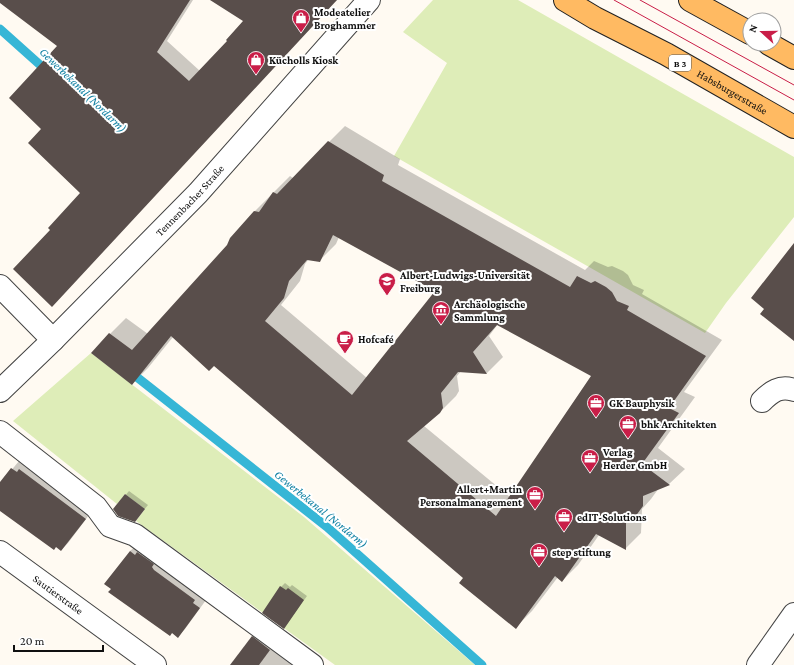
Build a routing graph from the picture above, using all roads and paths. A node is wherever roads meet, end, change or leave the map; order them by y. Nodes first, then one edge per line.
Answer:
1 (369, 0) edge
2 (565, 0) edge
3 (690, 0) edge
4 (742, 29) edge
5 (782, 51) edge
6 (794, 58) edge
7 (794, 127) edge
8 (0, 286) edge
9 (53, 340) junction
10 (0, 390) edge
11 (794, 390) edge
12 (762, 401) dead end
13 (0, 432) edge
14 (0, 552) edge
15 (794, 614) edge
16 (155, 665) edge
17 (312, 665) edge
18 (758, 665) edge

1 - 9 street, Tennenbacher Straße
2 - 7 main road, Habsburgerstraße / B 3
3 - 4 main road
5 - 6 main road
8 - 9 street
9 - 10 street, Tennenbacher Straße
11 - 12 street
13 - 17 street
14 - 16 street, Sautierstraße
15 - 18 street

